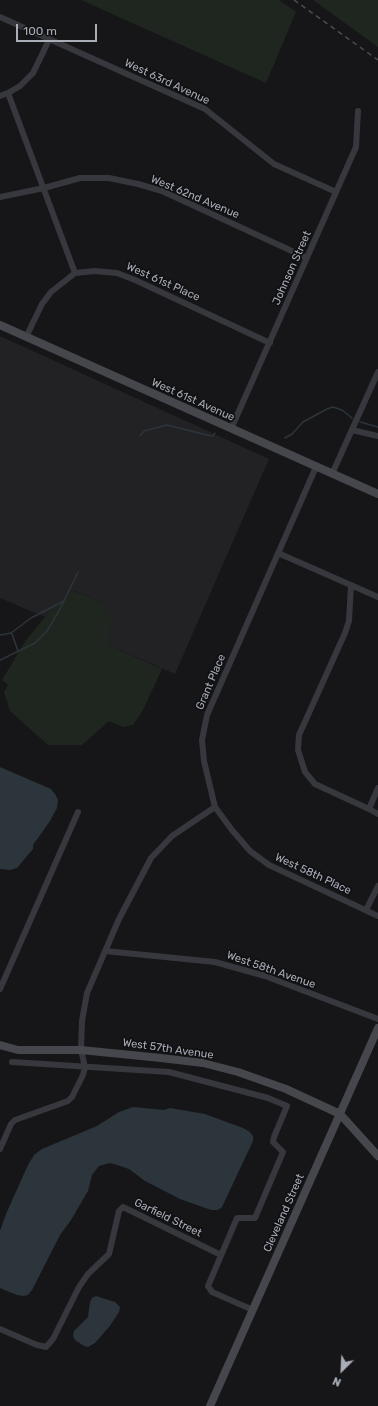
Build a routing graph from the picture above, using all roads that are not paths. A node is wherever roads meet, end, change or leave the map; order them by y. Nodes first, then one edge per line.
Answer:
1 (0, 17) edge
2 (49, 40) junction
3 (8, 93) junction
4 (0, 96) edge
5 (358, 111) dead end
6 (44, 188) junction
7 (336, 192) junction
8 (0, 197) edge
9 (307, 258) junction
10 (75, 273) junction
11 (0, 325) edge
12 (26, 337) junction
13 (270, 343) junction
14 (378, 372) edge
15 (232, 429) junction
16 (352, 430) junction
17 (378, 436) edge
18 (316, 467) junction
19 (332, 474) junction
20 (378, 494) edge
21 (278, 553) junction
22 (351, 585) junction
23 (378, 597) edge
24 (378, 788) edge
25 (215, 806) junction
26 (369, 809) junction
27 (78, 812) dead end
28 (378, 814) edge
29 (378, 886) edge
30 (366, 910) junction
31 (378, 916) edge
32 (105, 951) junction
33 (0, 989) edge
34 (378, 1019) edge
35 (378, 1028) edge
36 (0, 1045) edge
37 (81, 1050) junction
38 (12, 1062) dead end
39 (85, 1067) junction
40 (340, 1114) junction
41 (0, 1149) edge
42 (378, 1156) edge
43 (221, 1255) junction
44 (253, 1310) junction
45 (0, 1329) edge
46 (210, 1406) edge

1 - 2 street, West 63rd Avenue
2 - 3 street
2 - 7 street, West 63rd Avenue
3 - 4 street
3 - 6 street
5 - 7 street, Johnson Street
6 - 8 street, West 62nd Avenue
6 - 9 street, West 62nd Avenue
6 - 10 street
7 - 9 street, Johnson Street
9 - 13 street, Johnson Street
10 - 12 street
10 - 13 street, West 61st Place
11 - 12 main road, West 61st Avenue
12 - 15 main road, West 61st Avenue
13 - 15 street, Johnson Street
14 - 16 street
15 - 18 main road, West 61st Avenue
16 - 17 street
16 - 19 street
18 - 19 main road, West 61st Avenue
18 - 21 street, Grant Place
19 - 20 main road, West 61st Avenue
21 - 22 street
21 - 25 street, Grant Place
22 - 23 street
22 - 26 street
24 - 26 street
25 - 30 street, West 58th Place
25 - 32 street
26 - 28 street
27 - 33 street
29 - 30 street
30 - 31 street, West 58th Place
32 - 34 street, West 58th Avenue
32 - 37 street
35 - 40 main road, Cleveland Street
36 - 37 main road, West 57th Avenue
37 - 39 street
37 - 40 main road, West 57th Avenue
38 - 39 street
39 - 41 street
39 - 43 street
40 - 42 main road, West 57th Avenue
40 - 44 main road, Cleveland Street
43 - 44 street
43 - 45 street, Garfield Street
44 - 46 main road, Cleveland Street

